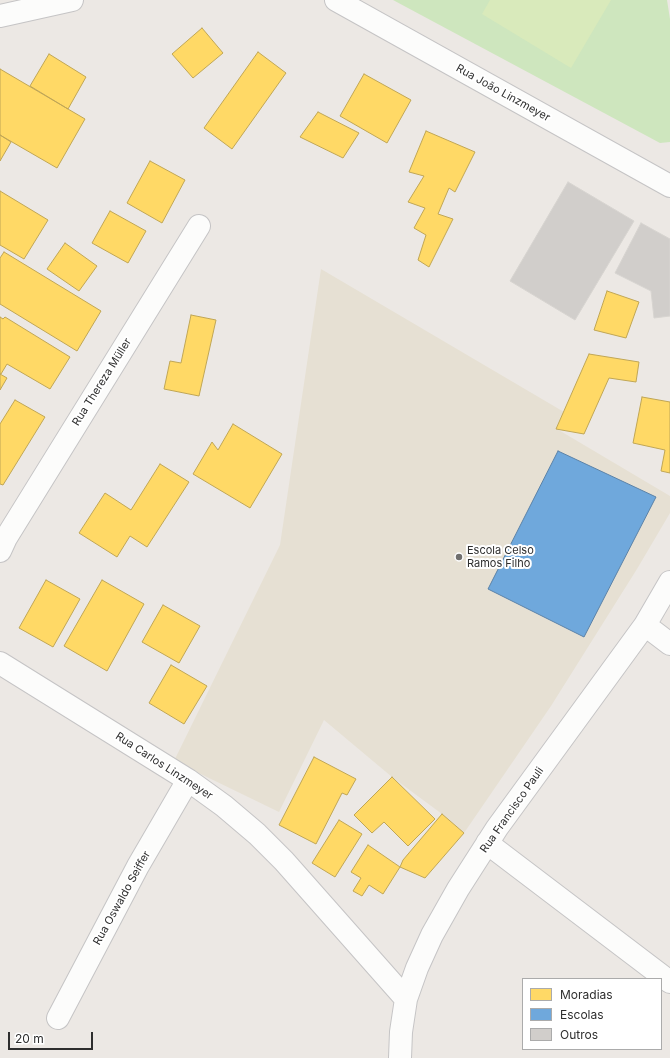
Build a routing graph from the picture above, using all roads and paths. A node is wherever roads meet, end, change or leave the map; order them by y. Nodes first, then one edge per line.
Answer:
1 (72, 0) edge
2 (336, 0) edge
3 (0, 16) edge
4 (670, 186) edge
5 (199, 226) dead end
6 (2, 541) edge
7 (670, 582) edge
8 (645, 625) junction
9 (670, 644) edge
10 (0, 663) edge
11 (188, 780) junction
12 (487, 843) junction
13 (670, 982) edge
14 (406, 999) junction
15 (58, 1018) dead end
16 (400, 1058) edge

1 - 3 street
2 - 4 street, Rua João Linzmeyer
5 - 6 street, Rua Thereza Müller
7 - 8 street, Rua Francisco Pauli
8 - 9 street
8 - 12 street, Rua Francisco Pauli
10 - 11 street, Rua Carlos Linzmeyer
11 - 14 street, Rua Carlos Linzmeyer
11 - 15 street, Rua Oswaldo Seiffer
12 - 13 street
12 - 14 street, Rua Francisco Pauli
14 - 16 street, Rua Francisco Pauli

